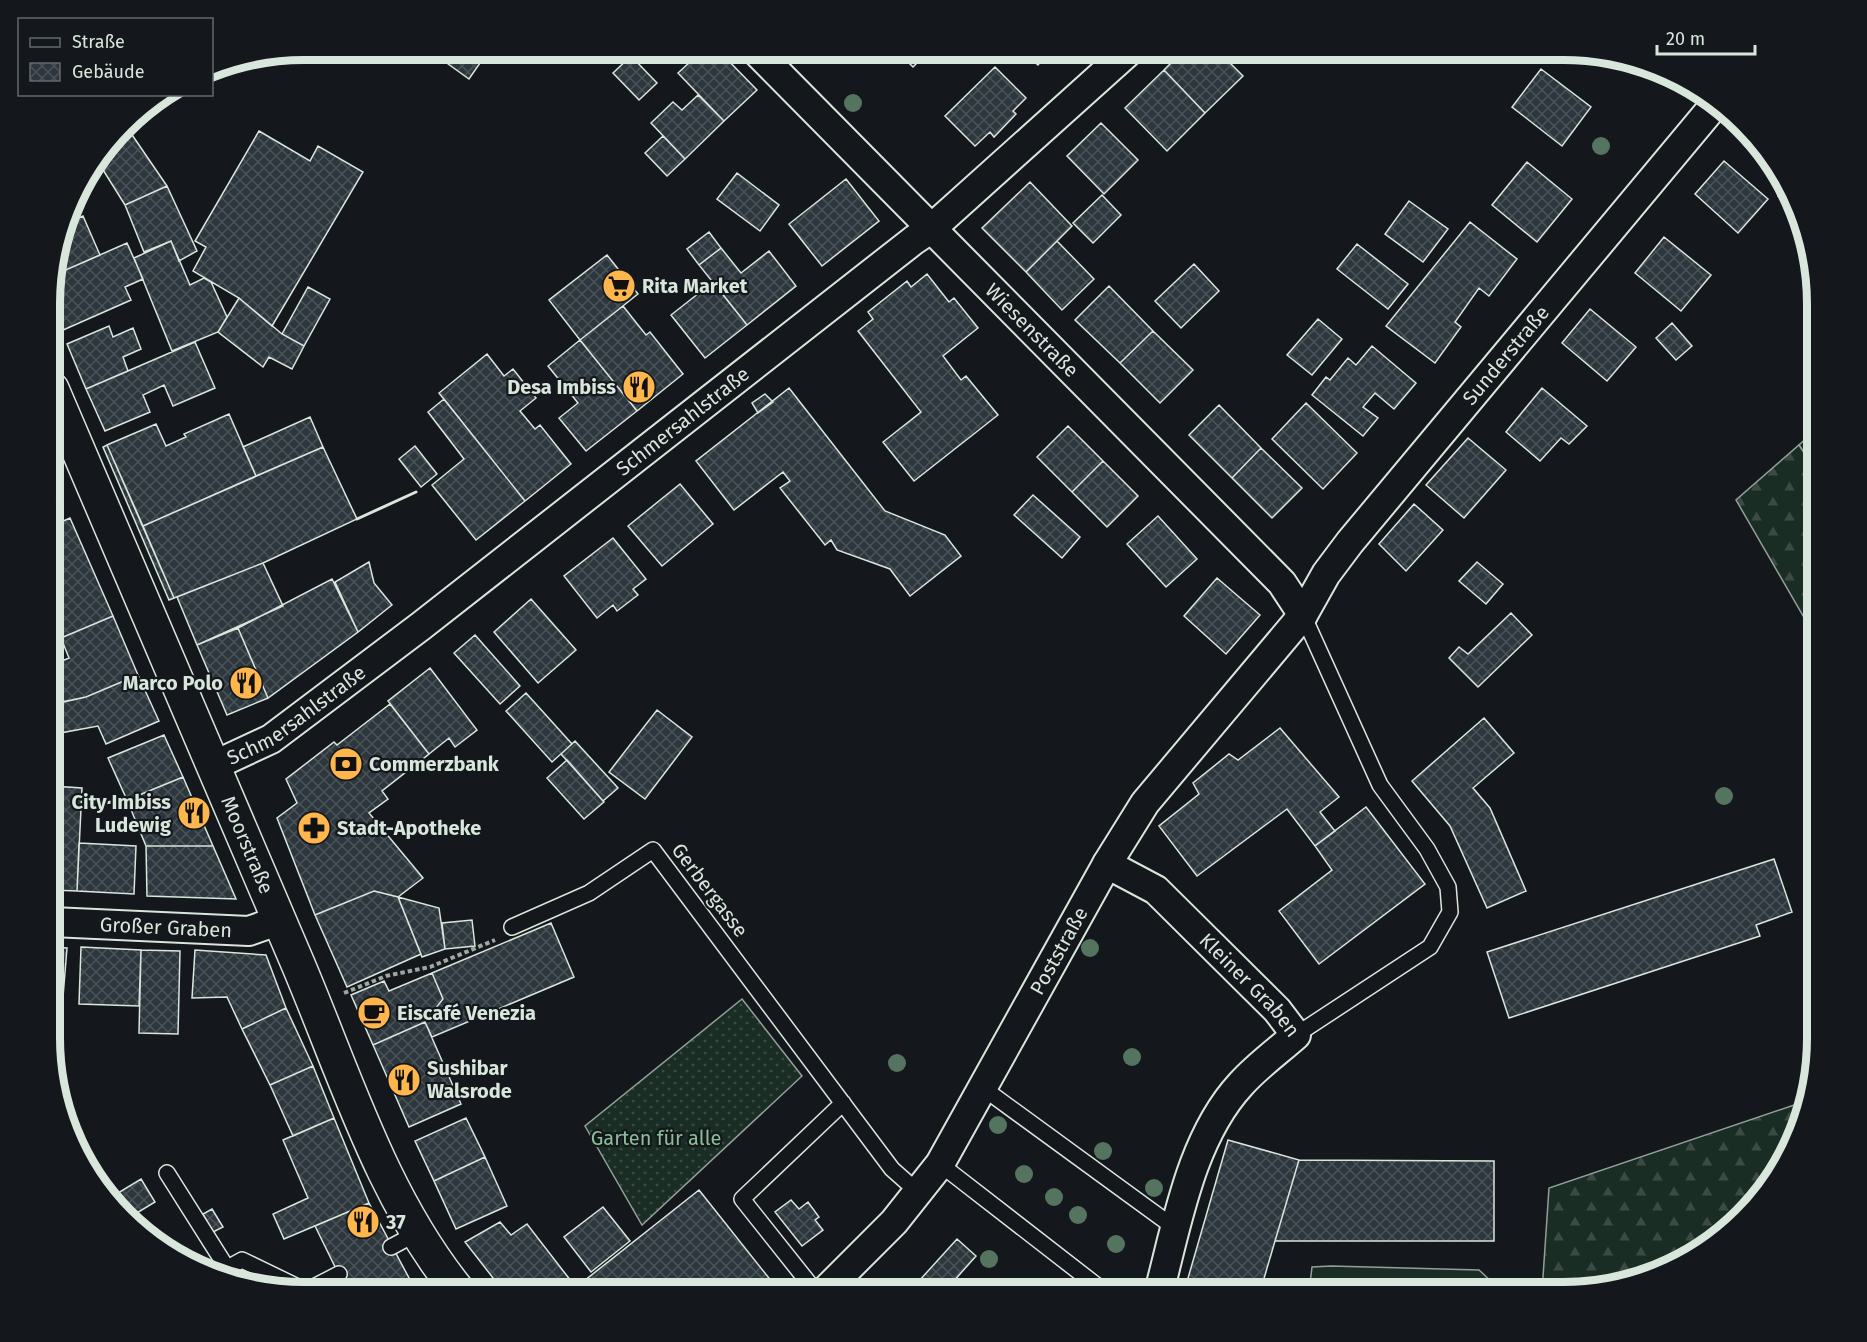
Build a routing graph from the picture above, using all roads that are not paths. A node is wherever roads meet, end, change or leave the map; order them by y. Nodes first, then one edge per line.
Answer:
1 (765, 60) edge
2 (1119, 60) edge
3 (1710, 110) edge
4 (932, 228) junction
5 (60, 408) edge
6 (1303, 615) junction
7 (213, 766) junction
8 (1107, 864) junction
9 (280, 920) junction
10 (60, 922) edge
11 (512, 927) road end
12 (1296, 1035) junction
13 (983, 1088) junction
14 (843, 1103) junction
15 (940, 1164) junction
16 (167, 1173) dead end
17 (919, 1192) junction
18 (1175, 1228) junction
19 (218, 1266) edge
20 (226, 1269) edge
21 (339, 1274) dead end
22 (285, 1281) edge
23 (323, 1282) edge
24 (440, 1282) edge
25 (808, 1282) edge
26 (834, 1282) edge
27 (1093, 1282) edge
28 (1162, 1282) edge

1 - 4 street, Wiesenstraße
2 - 4 street, Schmersahlstraße
3 - 6 street, Sunderstraße
4 - 6 street, Wiesenstraße
4 - 7 street, Schmersahlstraße
5 - 7 main road, Moorstraße
6 - 8 street, Poststraße
6 - 12 lane
7 - 9 main road, Moorstraße
8 - 12 street, Kleiner Graben
8 - 13 street, Poststraße
9 - 10 street, Großer Graben
9 - 24 main road, Moorstraße
11 - 14 lane, Gerbergasse
12 - 18 street, Kleiner Graben
13 - 15 street, Poststraße
13 - 18 lane
14 - 17 lane, Gerbergasse
14 - 25 lane
15 - 17 street, Poststraße
15 - 27 lane
16 - 19 lane
17 - 26 street, Poststraße
18 - 28 street, Kleiner Graben
20 - 22 lane
21 - 23 lane

